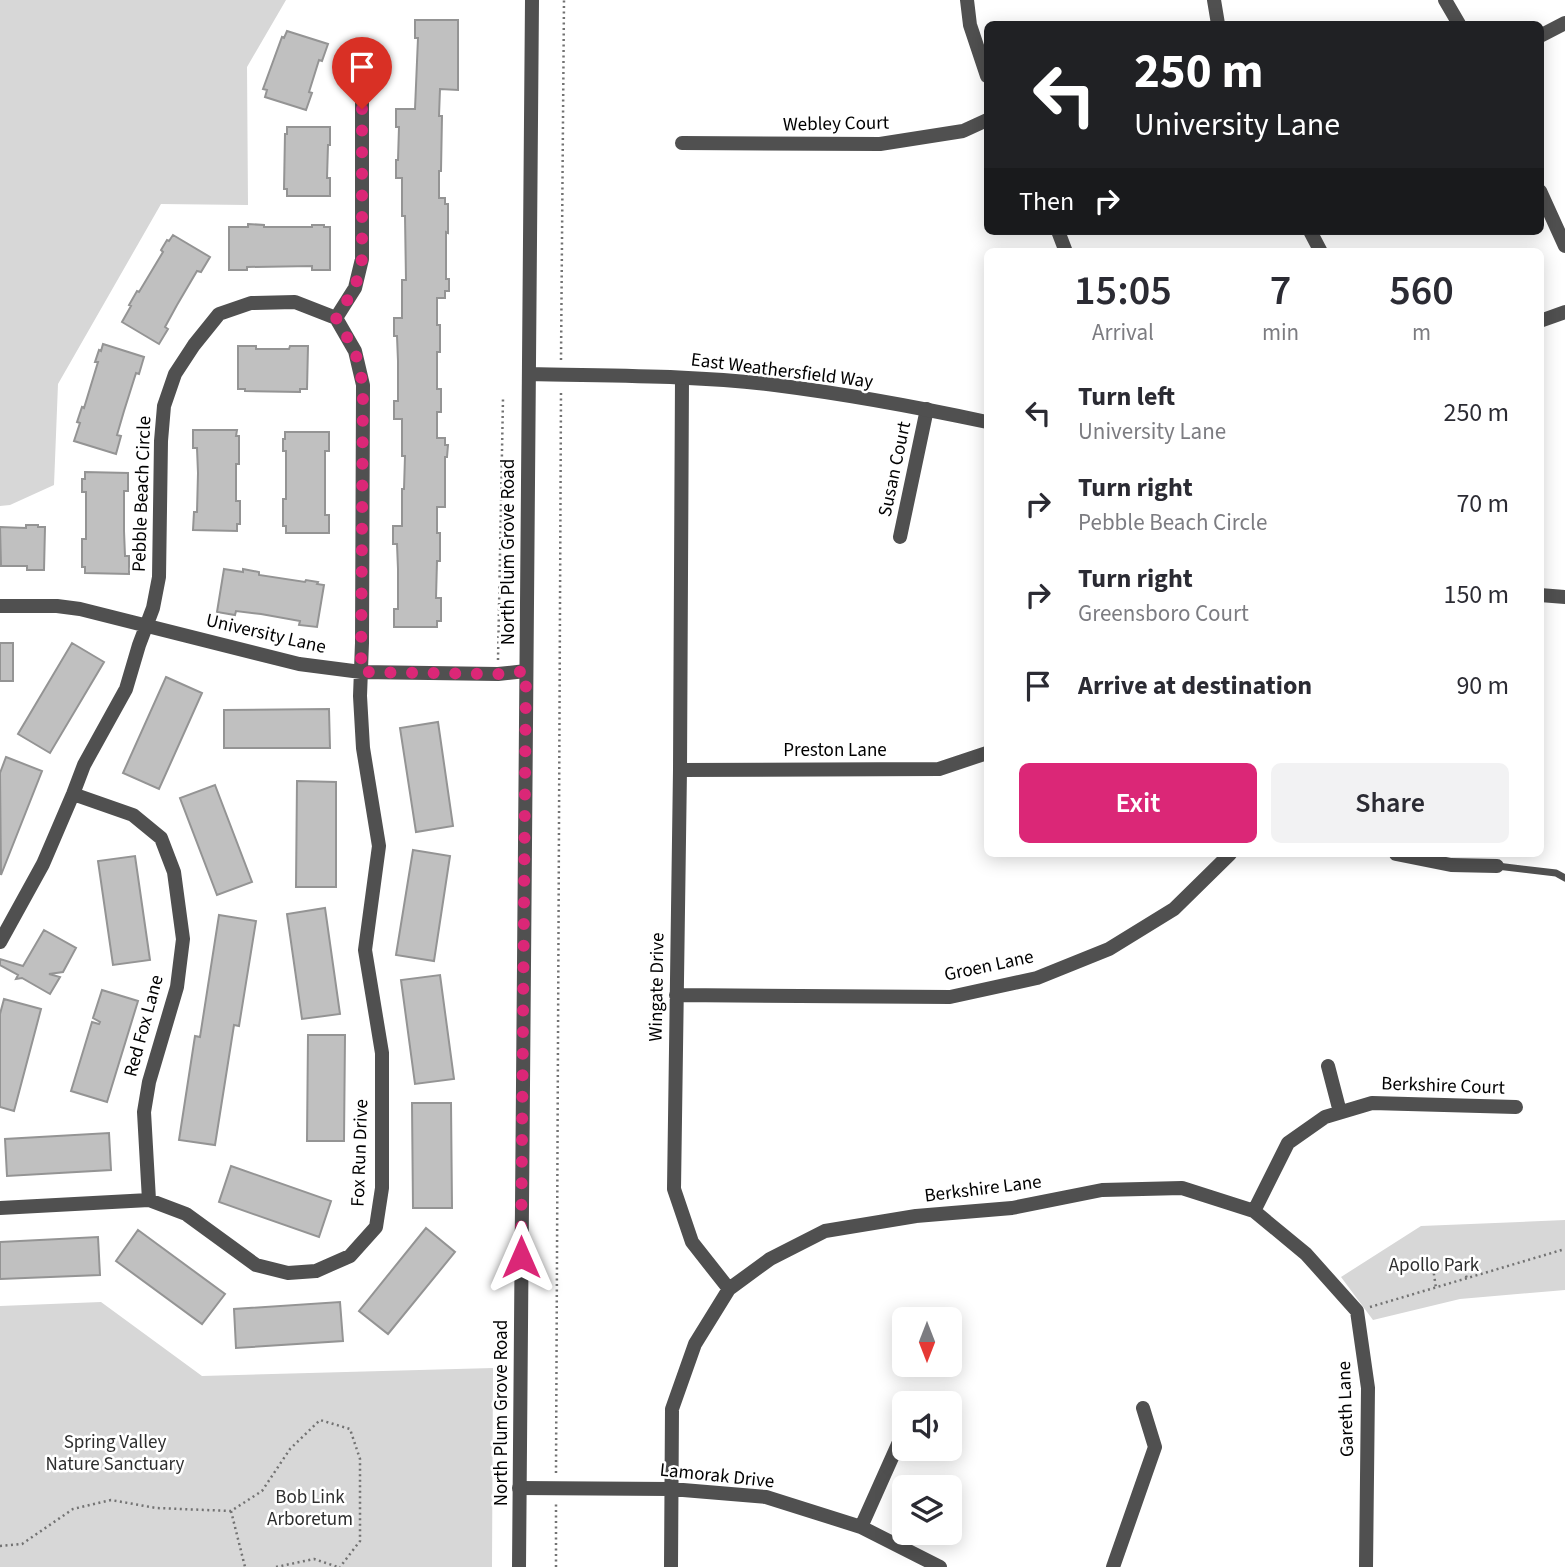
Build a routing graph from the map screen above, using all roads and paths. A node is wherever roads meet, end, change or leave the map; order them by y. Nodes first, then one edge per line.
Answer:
1 (532, 0) edge
2 (564, 0) edge
3 (967, 0) edge
4 (1214, 0) edge
5 (1445, 0) edge
6 (1218, 21) edge
7 (1457, 21) edge
8 (1565, 23) edge
9 (1544, 34) edge
10 (369, 61) dead end
11 (984, 67) edge
12 (984, 121) edge
13 (682, 143) dead end
14 (1544, 200) edge
15 (1565, 246) edge
16 (1565, 312) edge
17 (336, 318) junction
18 (1544, 320) edge
19 (561, 345) dead end
20 (529, 374) junction
21 (682, 378) junction
22 (503, 398) dead end
23 (561, 402) dead end
24 (927, 409) junction
25 (984, 421) edge
26 (900, 537) dead end
27 (1544, 594) edge
28 (1565, 597) edge
29 (0, 606) edge
30 (148, 626) junction
31 (526, 671) junction
32 (361, 672) junction
33 (498, 674) junction
34 (984, 754) edge
35 (680, 770) junction
36 (73, 794) junction
37 (1227, 857) edge
38 (1411, 857) edge
39 (1497, 866) joint
40 (1565, 878) edge
41 (0, 942) edge
42 (676, 995) junction
43 (1328, 1066) dead end
44 (1516, 1107) dead end
45 (1340, 1112) junction
46 (149, 1200) junction
47 (0, 1208) edge
48 (1254, 1211) junction
49 (1565, 1250) edge
50 (1463, 1265) dead end
51 (1433, 1268) dead end
52 (1467, 1279) junction
53 (1436, 1288) junction
54 (729, 1289) junction
55 (1357, 1311) junction
56 (1143, 1408) dead end
57 (892, 1458) edge
58 (519, 1488) junction
59 (556, 1488) junction
60 (671, 1489) junction
61 (230, 1511) junction
62 (861, 1527) junction
63 (0, 1546) edge
64 (245, 1567) edge
65 (276, 1567) edge
66 (339, 1567) edge
67 (519, 1567) edge
68 (556, 1567) edge
69 (671, 1567) edge
70 (940, 1567) edge
71 (1113, 1567) edge
72 (1366, 1567) edge

1 - 20 street, North Plum Grove Road
2 - 19 path
3 - 11 street
4 - 6 street
5 - 7 street
8 - 9 street
10 - 17 street
12 - 13 street, Webley Court
14 - 15 street
16 - 18 street
17 - 30 street, Pebble Beach Circle
17 - 32 street
20 - 21 street, East Weathersfield Way
20 - 31 street, North Plum Grove Road
21 - 24 street, East Weathersfield Way
21 - 35 street, Wingate Drive
22 - 33 path
23 - 59 path
24 - 25 street, East Weathersfield Way
24 - 26 street, Susan Court
27 - 28 street
29 - 30 street, University Lane
30 - 32 street, University Lane
30 - 36 street
31 - 33 street, University Lane
31 - 58 street, North Plum Grove Road
32 - 33 street, University Lane
32 - 46 street, Fox Run Drive
34 - 35 street, Preston Lane
35 - 42 street, Wingate Drive
36 - 41 street
36 - 46 street, Red Fox Lane
37 - 42 street, Groen Lane
38 - 39 street
39 - 40 lane
42 - 54 street, Wingate Drive
43 - 45 street
44 - 45 street, Berkshire Court
45 - 48 street, Berkshire Court
46 - 47 street, Fox Run Drive
48 - 54 street, Berkshire Lane
48 - 55 street
49 - 52 path
50 - 52 path
51 - 53 path
52 - 53 path
53 - 55 path
54 - 60 street
55 - 72 street, Gareth Lane
56 - 71 street
57 - 62 street
58 - 59 street, Lamorak Drive
58 - 67 street, North Plum Grove Road
59 - 60 street, Lamorak Drive
59 - 68 path
60 - 62 street, Lamorak Drive
60 - 69 street
61 - 63 path
61 - 64 path
61 - 66 path
62 - 70 street, Lamorak Drive
65 - 66 path

